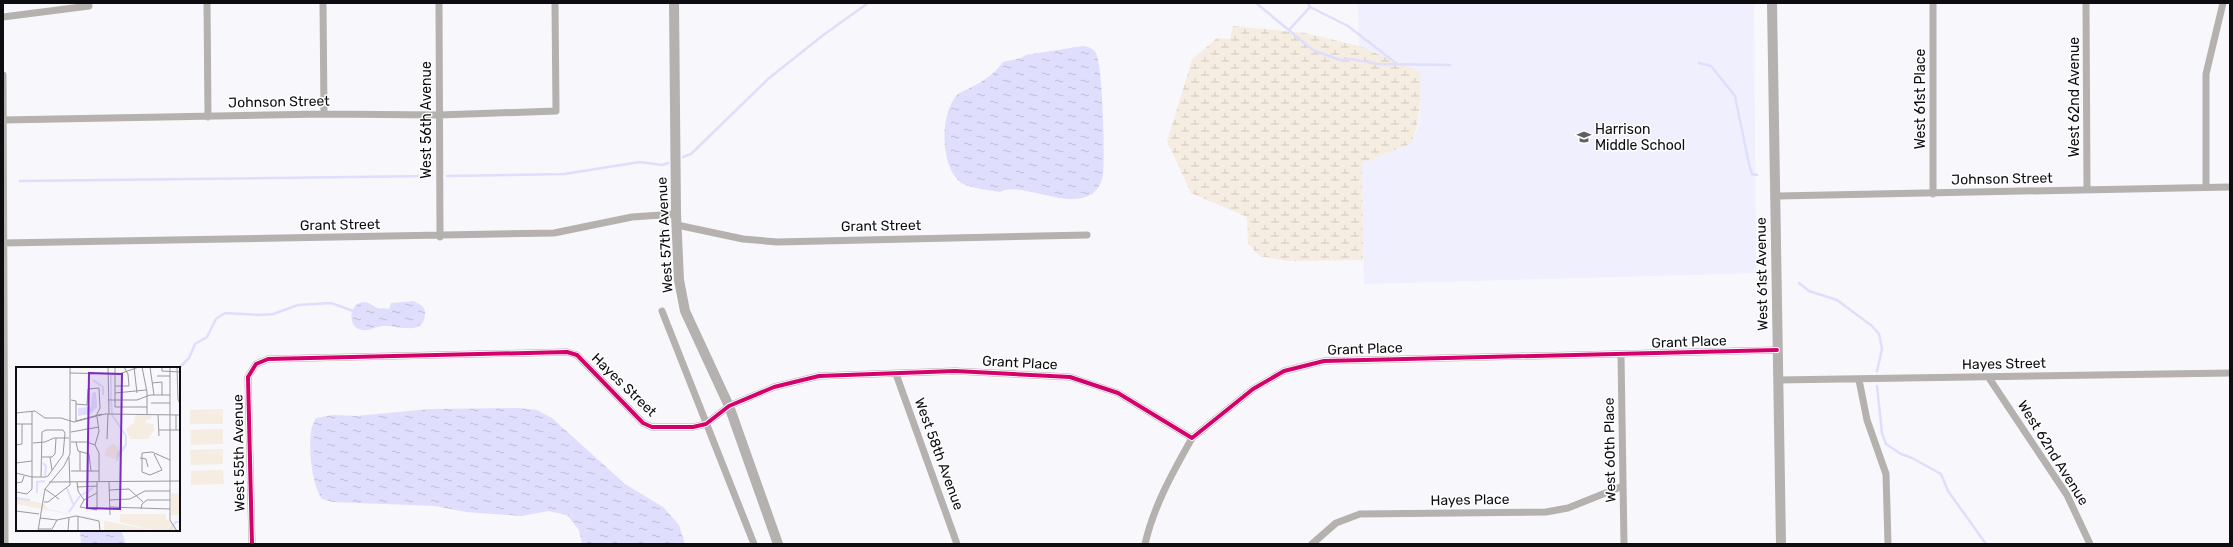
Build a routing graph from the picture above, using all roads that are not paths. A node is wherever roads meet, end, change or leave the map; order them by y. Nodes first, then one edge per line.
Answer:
1 (207, 3) edge
2 (323, 3) edge
3 (439, 3) edge
4 (555, 3) edge
5 (674, 3) edge
6 (1772, 3) edge
7 (1933, 3) edge
8 (2086, 3) edge
9 (2223, 3) edge
10 (89, 6) dead end
11 (3, 17) edge
12 (3, 75) edge
13 (324, 114) junction
14 (439, 115) junction
15 (208, 117) junction
16 (3, 120) edge
17 (2206, 187) junction
18 (2230, 187) edge
19 (2087, 190) junction
20 (1933, 194) junction
21 (1774, 196) junction
22 (676, 214) junction
23 (677, 225) junction
24 (1087, 235) dead end
25 (440, 237) junction
26 (4, 243) edge
27 (662, 311) dead end
28 (1777, 350) junction
29 (1621, 354) junction
30 (256, 364) joint
31 (2230, 373) edge
32 (896, 374) junction
33 (1989, 378) junction
34 (1778, 380) junction
35 (1859, 380) junction
36 (729, 406) junction
37 (706, 424) junction
38 (1192, 438) junction
39 (1623, 486) junction
40 (5, 544) edge
41 (252, 544) edge
42 (754, 544) edge
43 (778, 544) edge
44 (957, 544) edge
45 (1145, 544) edge
46 (1312, 544) edge
47 (1624, 544) edge
48 (1781, 544) edge
49 (1888, 544) edge
50 (2090, 544) edge

1 - 15 street
2 - 13 street
3 - 14 street, West 56th Avenue
4 - 14 street, Johnson Street
5 - 22 street, West 57th Avenue
6 - 21 street, West 61st Avenue
7 - 20 street, West 61st Place
8 - 19 street, West 62nd Avenue
9 - 17 street
10 - 11 street
12 - 16 street
13 - 14 street, Johnson Street
13 - 15 street, Johnson Street
14 - 25 street, West 56th Avenue
15 - 16 street, Johnson Street
16 - 26 street
17 - 18 street, Johnson Street
17 - 19 street, Johnson Street
19 - 20 street, Johnson Street
20 - 21 street, Johnson Street
21 - 28 street, West 61st Avenue
22 - 23 street, West 57th Avenue
22 - 25 street, Grant Street
23 - 24 street, Grant Street
23 - 36 street, West 57th Avenue
25 - 26 street, Grant Street
26 - 40 street
27 - 37 street
28 - 29 street, Grant Place
28 - 34 street, West 61st Avenue
29 - 38 street, Grant Place
29 - 39 street, West 60th Place
30 - 37 street, Hayes Street
30 - 41 street, West 55th Avenue
31 - 33 street, Hayes Street
32 - 36 street, Hayes Street
32 - 38 street, Grant Place
32 - 44 street, West 58th Avenue
33 - 35 street, Hayes Street
33 - 50 street, West 62nd Avenue
34 - 35 street, Hayes Street
34 - 48 street, West 61st Avenue
35 - 49 street
36 - 37 street, Hayes Street
36 - 43 street, West 57th Avenue
37 - 42 street
38 - 45 street
39 - 46 street, Hayes Place
39 - 47 street, West 60th Place

